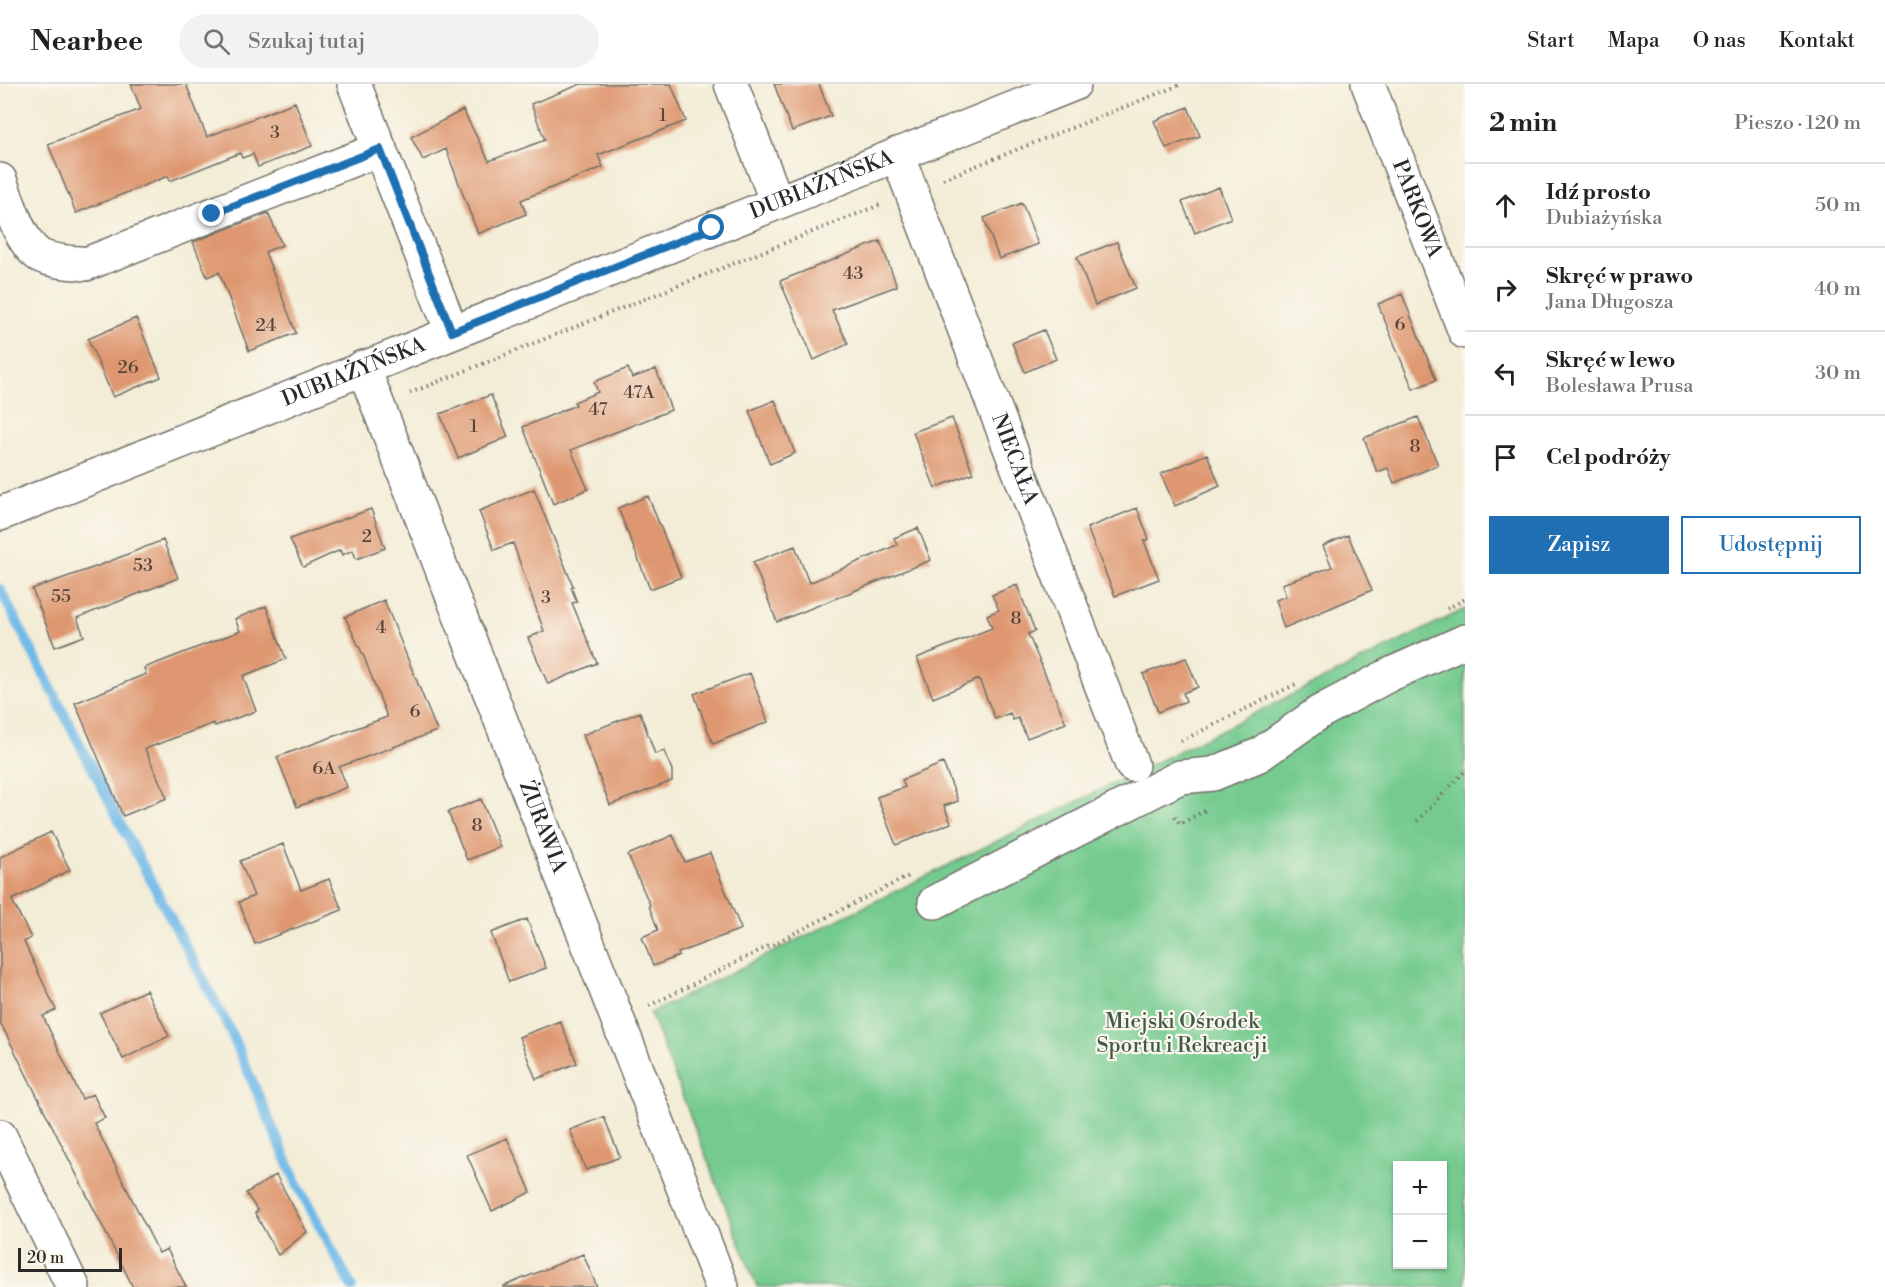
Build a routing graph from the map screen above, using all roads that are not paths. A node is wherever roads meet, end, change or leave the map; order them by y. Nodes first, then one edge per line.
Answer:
1 (354, 84) edge
2 (731, 84) edge
3 (1074, 84) edge
4 (1368, 84) edge
5 (380, 149) junction
6 (897, 154) junction
7 (0, 180) edge
8 (777, 202) junction
9 (452, 332) junction
10 (1465, 332) edge
11 (363, 367) junction
12 (0, 514) edge
13 (1465, 641) edge
14 (1132, 765) dead end
15 (935, 902) dead end
16 (0, 1137) edge
17 (73, 1287) edge
18 (722, 1287) edge

1 - 5 street
2 - 8 street
3 - 6 street, DUBIAŻYŃSKA
4 - 10 street, PARKOWA
5 - 7 street
5 - 9 street
6 - 8 street, DUBIAŻYŃSKA
6 - 14 street, NIECAŁA
8 - 9 street, DUBIAŻYŃSKA
9 - 11 street, DUBIAŻYŃSKA
11 - 12 street, DUBIAŻYŃSKA
11 - 18 street, ŻURAWIA
13 - 15 street
16 - 17 street

